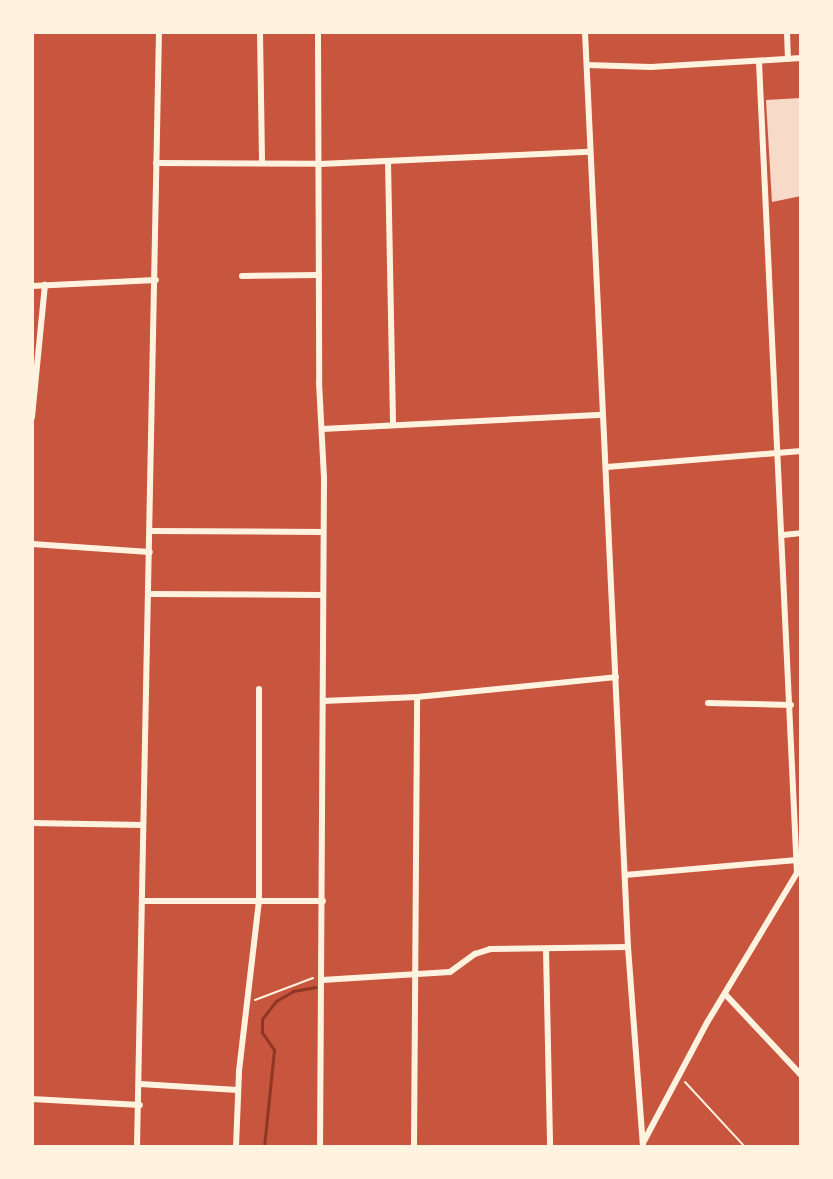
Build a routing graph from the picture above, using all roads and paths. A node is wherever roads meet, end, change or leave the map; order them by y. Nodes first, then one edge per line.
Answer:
1 (159, 32) edge
2 (260, 32) edge
3 (318, 32) edge
4 (585, 32) edge
5 (787, 32) edge
6 (801, 58) edge
7 (788, 59) junction
8 (759, 62) junction
9 (587, 65) junction
10 (589, 152) junction
11 (388, 161) junction
12 (156, 163) junction
13 (262, 163) junction
14 (320, 164) junction
15 (319, 275) junction
16 (242, 276) dead end
17 (156, 280) junction
18 (45, 285) junction
19 (32, 286) edge
20 (33, 397) edge
21 (603, 415) junction
22 (32, 417) edge
23 (393, 424) junction
24 (322, 429) junction
25 (801, 451) edge
26 (778, 455) junction
27 (607, 467) junction
28 (150, 531) junction
29 (323, 532) junction
30 (801, 533) edge
31 (783, 535) junction
32 (32, 544) edge
33 (150, 552) junction
34 (149, 594) junction
35 (323, 595) junction
36 (616, 677) junction
37 (259, 689) dead end
38 (417, 697) junction
39 (323, 701) junction
40 (708, 703) dead end
41 (791, 705) junction
42 (801, 751) edge
43 (792, 755) junction
44 (32, 823) edge
45 (143, 825) junction
46 (798, 867) edge
47 (625, 875) junction
48 (259, 900) junction
49 (143, 901) junction
50 (323, 901) junction
51 (628, 947) junction
52 (546, 950) junction
53 (413, 974) junction
54 (322, 978) junction
55 (725, 994) junction
56 (246, 1003) junction
57 (801, 1060) edge
58 (794, 1067) junction
59 (801, 1075) edge
60 (679, 1076) junction
61 (140, 1084) junction
62 (238, 1090) junction
63 (32, 1099) edge
64 (140, 1105) junction
65 (643, 1145) edge
66 (137, 1147) edge
67 (236, 1147) edge
68 (320, 1147) edge
69 (414, 1147) edge
70 (550, 1147) edge
71 (745, 1147) edge

1 - 12 street
2 - 13 street
3 - 14 street
4 - 9 street
5 - 7 street
6 - 7 street
7 - 8 street
8 - 9 street
8 - 26 street
9 - 10 street
10 - 11 street
10 - 21 street
11 - 14 street
11 - 23 street
12 - 13 street
12 - 17 street
13 - 14 street
14 - 15 street
15 - 16 street
15 - 24 street
17 - 18 street
17 - 28 street
18 - 19 street
18 - 20 street
20 - 22 street
21 - 23 street
21 - 27 street
23 - 24 street
24 - 29 street
25 - 26 street
26 - 27 street
26 - 31 street
27 - 36 street
28 - 29 street
28 - 33 street
29 - 35 street
30 - 31 street
31 - 41 street
32 - 33 street
33 - 34 street
34 - 35 street
34 - 45 street
35 - 39 street
36 - 38 street
36 - 47 street
37 - 48 street
38 - 39 street
38 - 53 street
39 - 50 street
40 - 41 street
41 - 43 street
42 - 43 street
43 - 46 street
44 - 45 street
45 - 49 street
46 - 47 street
46 - 55 street
47 - 51 street
48 - 49 street
48 - 50 street
48 - 56 street
49 - 61 street
50 - 54 street
51 - 52 street
51 - 65 street
52 - 53 street
52 - 70 street
53 - 54 street
53 - 69 street
54 - 56 path
54 - 68 street
55 - 58 street
55 - 60 street
56 - 62 street
57 - 58 street
58 - 59 street
60 - 65 street
60 - 71 path
61 - 62 street
61 - 64 street
62 - 67 street
63 - 64 street
64 - 66 street

